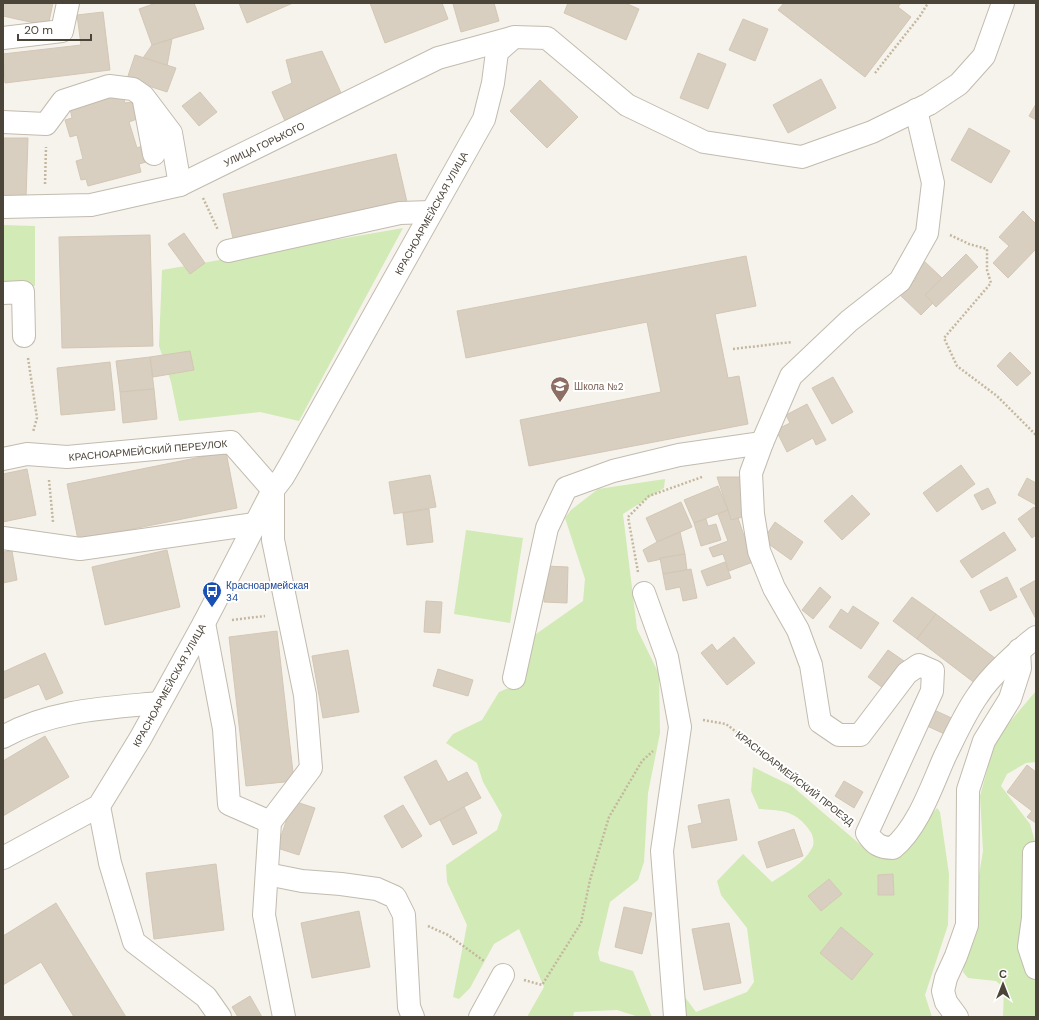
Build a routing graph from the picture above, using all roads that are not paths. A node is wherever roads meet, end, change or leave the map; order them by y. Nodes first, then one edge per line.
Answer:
1 (68, 3) edge
2 (1003, 3) edge
3 (514, 37) junction
4 (3, 38) edge
5 (144, 96) junction
6 (916, 110) junction
7 (3, 122) edge
8 (154, 154) dead end
9 (180, 185) junction
10 (3, 207) edge
11 (431, 212) junction
12 (228, 251) road end
13 (3, 293) edge
14 (24, 336) road end
15 (762, 443) junction
16 (3, 459) edge
17 (273, 490) junction
18 (255, 524) junction
19 (3, 538) edge
20 (644, 593) road end
21 (204, 623) junction
22 (1036, 637) edge
23 (1019, 650) junction
24 (514, 678) dead end
25 (159, 704) junction
26 (3, 736) edge
27 (98, 806) junction
28 (270, 822) junction
29 (1034, 853) dead end
30 (3, 858) edge
31 (267, 874) junction
32 (1036, 968) edge
33 (503, 975) road end
34 (220, 1017) edge
35 (284, 1017) edge
36 (413, 1017) edge
37 (480, 1017) edge
38 (675, 1017) edge
39 (957, 1017) edge

1 - 4 street
2 - 6 street
3 - 6 street
3 - 9 street, УЛИЦА ГОРЬКОГО
3 - 11 street, КРАСНОАРМЕЙСКАЯ УЛИЦА
5 - 7 street
5 - 8 street
5 - 9 street
6 - 15 street
9 - 10 street, УЛИЦА ГОРЬКОГО
11 - 12 street
11 - 17 street, КРАСНОАРМЕЙСКАЯ УЛИЦА
13 - 14 street
15 - 23 street
15 - 24 street
16 - 17 street, КРАСНОАРМЕЙСКИЙ ПЕРЕУЛОК
17 - 18 street, КРАСНОАРМЕЙСКАЯ УЛИЦА
17 - 28 street
18 - 19 street
18 - 21 street, КРАСНОАРМЕЙСКАЯ УЛИЦА
20 - 38 street
21 - 25 street, КРАСНОАРМЕЙСКАЯ УЛИЦА
21 - 28 street
22 - 23 street
23 - 39 street
25 - 26 street
25 - 27 street, КРАСНОАРМЕЙСКАЯ УЛИЦА
27 - 30 street, КРАСНОАРМЕЙСКАЯ УЛИЦА
27 - 34 street
28 - 31 street
29 - 32 street
31 - 35 street
31 - 36 street
33 - 37 street

